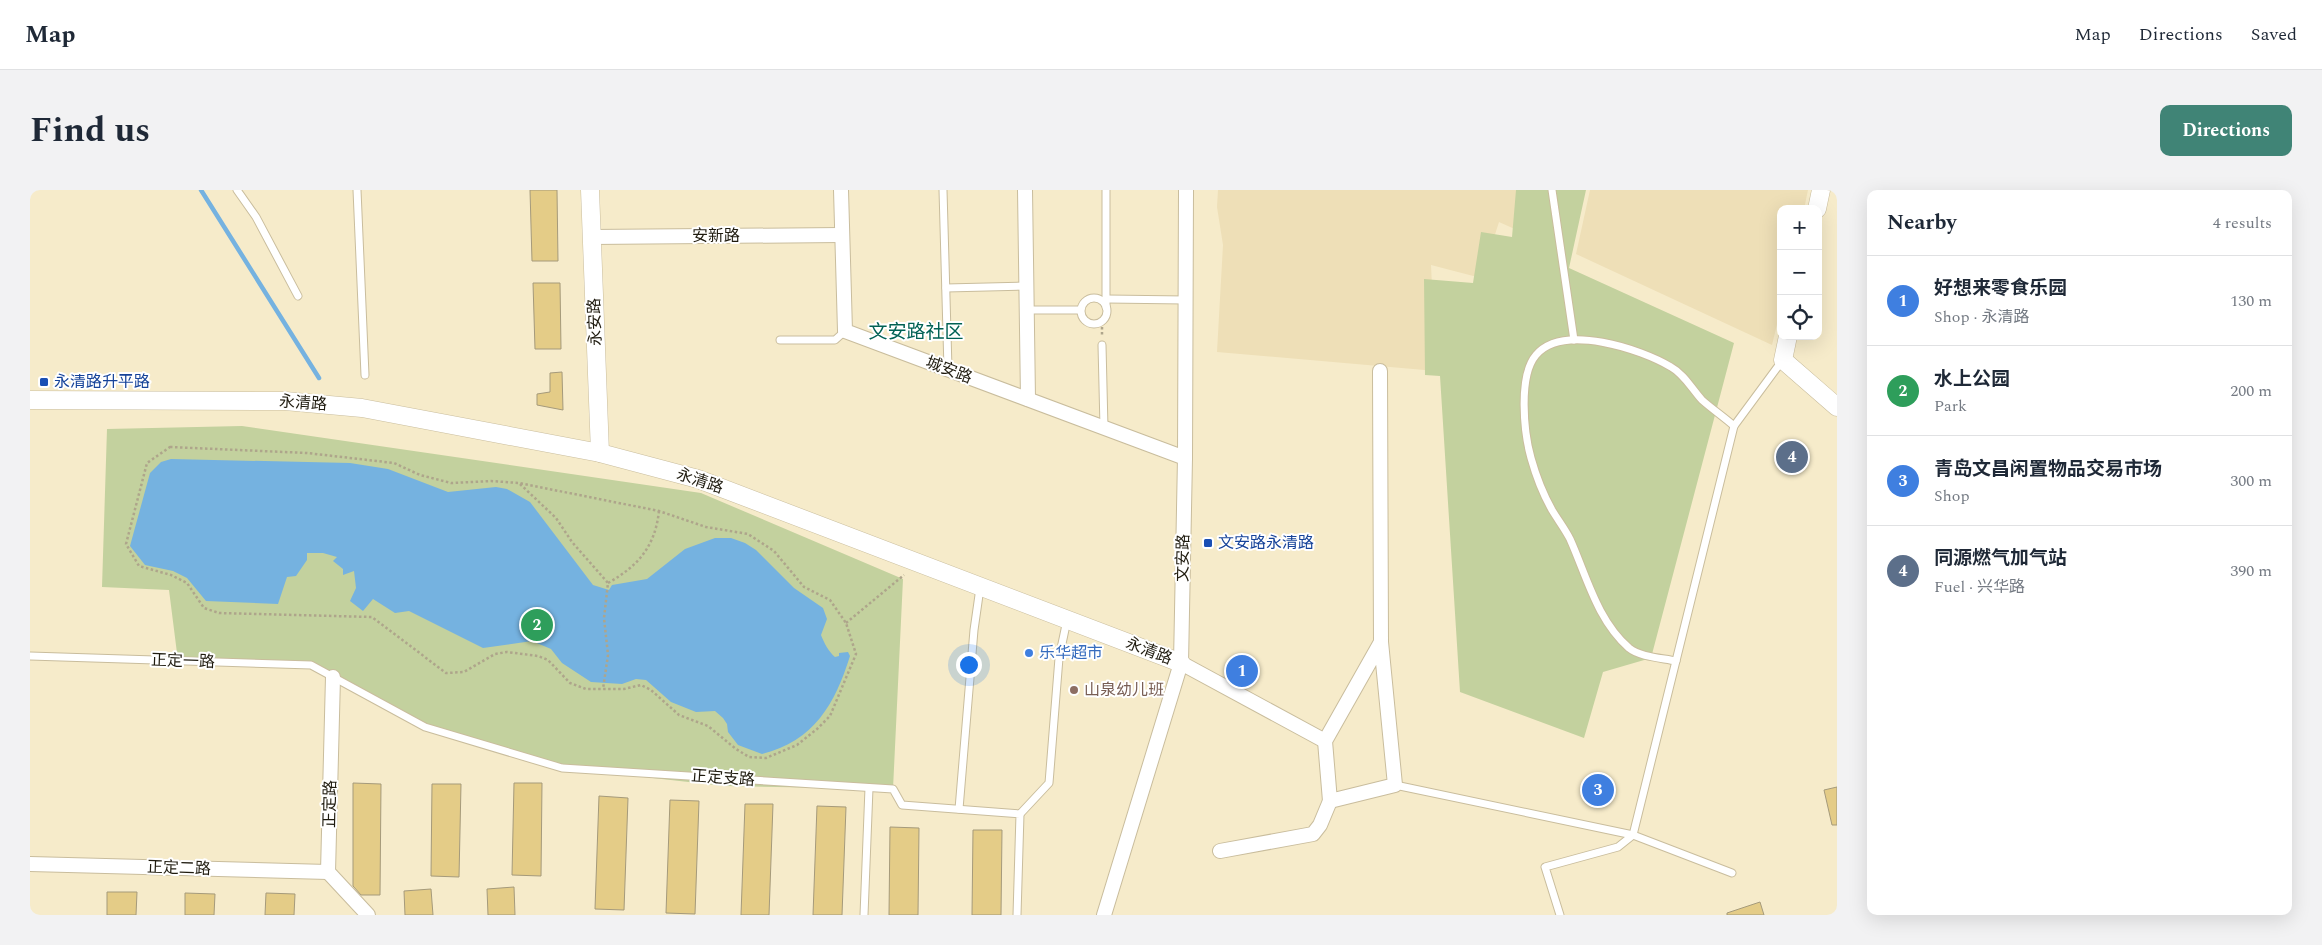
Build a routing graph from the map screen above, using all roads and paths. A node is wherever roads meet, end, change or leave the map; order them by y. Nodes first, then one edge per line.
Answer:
1 (237, 190) edge
2 (357, 190) edge
3 (590, 190) edge
4 (841, 190) edge
5 (943, 190) edge
6 (1025, 190) edge
7 (1106, 190) edge
8 (1186, 190) edge
9 (1552, 190) edge
10 (1821, 190) edge
11 (1818, 205) edge
12 (841, 235) junction
13 (591, 236) junction
14 (1026, 286) junction
15 (946, 288) junction
16 (298, 296) dead end
17 (1186, 300) junction
18 (1106, 303) junction
19 (1026, 310) junction
20 (1080, 310) junction
21 (845, 331) junction
22 (780, 340) dead end
23 (1574, 340) junction
24 (1787, 340) edge
25 (1102, 345) dead end
26 (1783, 360) junction
27 (948, 369) junction
28 (1380, 371) dead end
29 (365, 375) dead end
30 (1028, 399) junction
31 (30, 400) edge
32 (1837, 406) edge
33 (1734, 426) junction
34 (1104, 428) junction
35 (600, 453) junction
36 (1185, 458) junction
37 (519, 483) junction
38 (658, 511) junction
39 (919, 563) junction
40 (608, 583) junction
41 (980, 586) junction
42 (1067, 619) junction
43 (846, 623) junction
44 (1381, 642) junction
45 (30, 656) edge
46 (1676, 662) junction
47 (1181, 663) junction
48 (333, 677) junction
49 (604, 689) junction
50 (1325, 741) junction
51 (1394, 784) junction
52 (869, 788) junction
53 (1330, 801) junction
54 (959, 809) junction
55 (1020, 814) junction
56 (1633, 836) junction
57 (1220, 852) dead end
58 (30, 864) edge
59 (328, 872) junction
60 (1732, 873) dead end
61 (368, 915) edge
62 (864, 915) edge
63 (1017, 915) edge
64 (1104, 915) edge
65 (1560, 915) edge

1 - 16 lane
2 - 29 lane
3 - 13 street, 永安路
4 - 12 street
5 - 15 lane
6 - 14 street
7 - 18 lane
8 - 17 street, 文安路
9 - 23 lane
10 - 11 street
12 - 13 street, 安新路
12 - 21 street
13 - 35 street, 永安路
14 - 15 lane
14 - 19 street
15 - 27 lane
17 - 18 lane
17 - 36 street, 文安路
18 - 20 lane
18 - 20 lane
19 - 20 lane
19 - 30 street
21 - 22 lane
21 - 27 street, 城安路
23 - 33 lane
23 - 46 lane
24 - 26 street
25 - 34 lane
26 - 32 street
26 - 33 lane
27 - 30 street, 城安路
28 - 44 street
30 - 34 street, 城安路
31 - 35 street, 永清路
33 - 46 lane
34 - 36 street, 城安路
35 - 39 street, 永清路
36 - 47 street, 文安路
37 - 38 path
37 - 40 path
37 - 49 path
38 - 40 path
38 - 43 path
39 - 41 street, 永清路
39 - 43 path
40 - 49 path
41 - 42 street, 永清路
41 - 54 lane
42 - 47 street, 永清路
42 - 55 lane
43 - 49 path
44 - 50 street
44 - 51 street
45 - 48 lane, 正定一路
46 - 56 lane
47 - 50 street, 永清路
47 - 64 street, 文安路
48 - 52 lane, 正定支路
48 - 59 street, 正定路
50 - 53 street
51 - 53 street
51 - 56 lane
52 - 54 lane, 正定支路
52 - 62 lane
53 - 57 street
54 - 55 lane, 正定支路
55 - 63 lane
56 - 60 lane
56 - 65 lane
58 - 59 street, 正定二路
59 - 61 street

